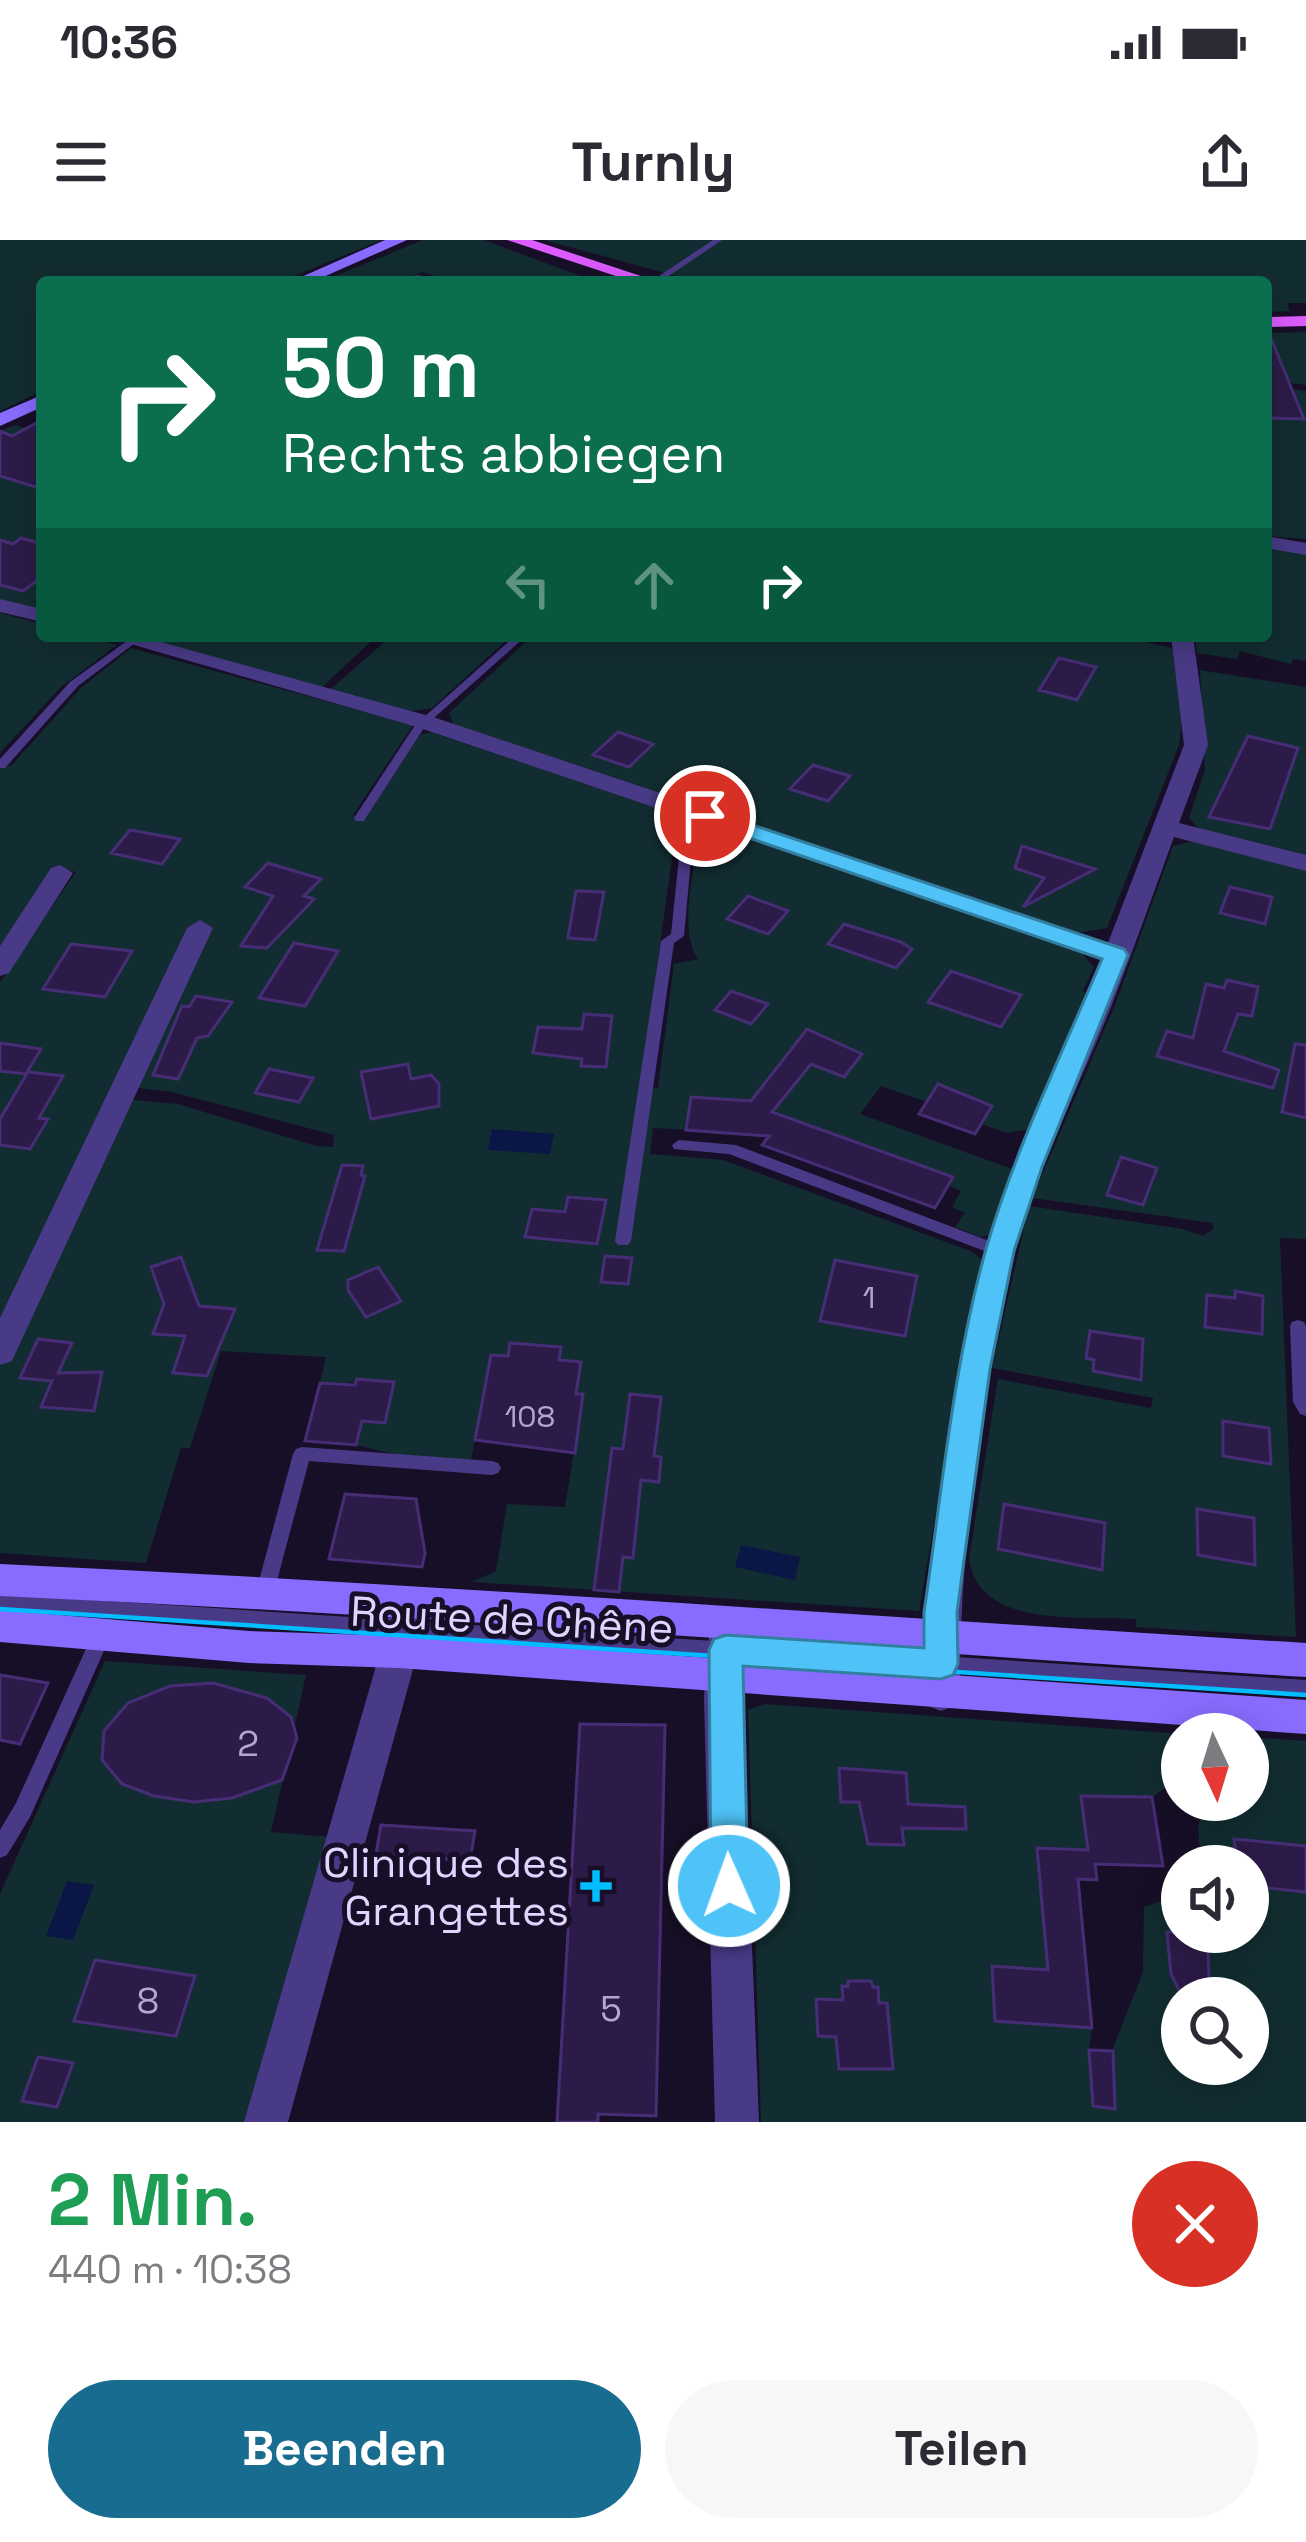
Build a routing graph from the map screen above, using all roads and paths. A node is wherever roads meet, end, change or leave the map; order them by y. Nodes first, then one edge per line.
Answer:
1 (399, 240) edge
2 (517, 240) edge
3 (718, 240) edge
4 (312, 276) edge
5 (633, 276) edge
6 (661, 276) edge
7 (1306, 321) edge
8 (1272, 322) edge
9 (36, 403) edge
10 (0, 420) edge
11 (1272, 543) edge
12 (1306, 549) edge
13 (0, 605) edge
14 (36, 614) edge
15 (119, 642) edge
16 (137, 642) edge
17 (514, 642) edge
18 (1183, 642) edge
19 (424, 722) junction
20 (1, 765) edge
21 (705, 816) junction
22 (360, 818) dead end
23 (1165, 827) junction
24 (1306, 863) edge
25 (61, 873) dead end
26 (200, 928) dead end
27 (1116, 955) junction
28 (0, 967) edge
29 (679, 1145) dead end
30 (623, 1241) dead end
31 (1000, 1251) junction
32 (1298, 1326) dead end
33 (0, 1352) edge
34 (1306, 1409) edge
35 (492, 1468) dead end
36 (0, 1580) edge
37 (265, 1592) junction
38 (0, 1602) edge
39 (0, 1626) edge
40 (403, 1628) junction
41 (103, 1633) junction
42 (726, 1651) junction
43 (1306, 1660) edge
44 (941, 1664) junction
45 (1306, 1688) edge
46 (1306, 1717) edge
47 (0, 1848) edge
48 (266, 2122) edge
49 (736, 2122) edge

1 - 4 main road
2 - 5 main road
3 - 6 lane
7 - 8 main road
9 - 10 main road
11 - 12 street
13 - 14 street
15 - 20 lane
16 - 19 street
17 - 19 lane
18 - 23 street
19 - 21 street
19 - 22 lane
21 - 27 street
21 - 30 lane
23 - 24 street
23 - 27 street
25 - 28 street
26 - 33 street
27 - 31 street
29 - 31 lane
31 - 44 street
32 - 34 lane
35 - 37 lane
36 - 37 main road, Route de Chêne
37 - 40 main road, Route de Chêne
38 - 40 lane
39 - 41 main road, Route de Chêne
40 - 41 main road, Route de Chêne
40 - 42 main road, Route de Chêne
40 - 42 main road, Route de Chêne
40 - 48 street
41 - 47 lane
42 - 44 main road, Route de Chêne
42 - 44 main road, Route de Chêne
42 - 49 street
43 - 44 main road, Route de Chêne
44 - 45 lane
44 - 46 main road, Route de Chêne

